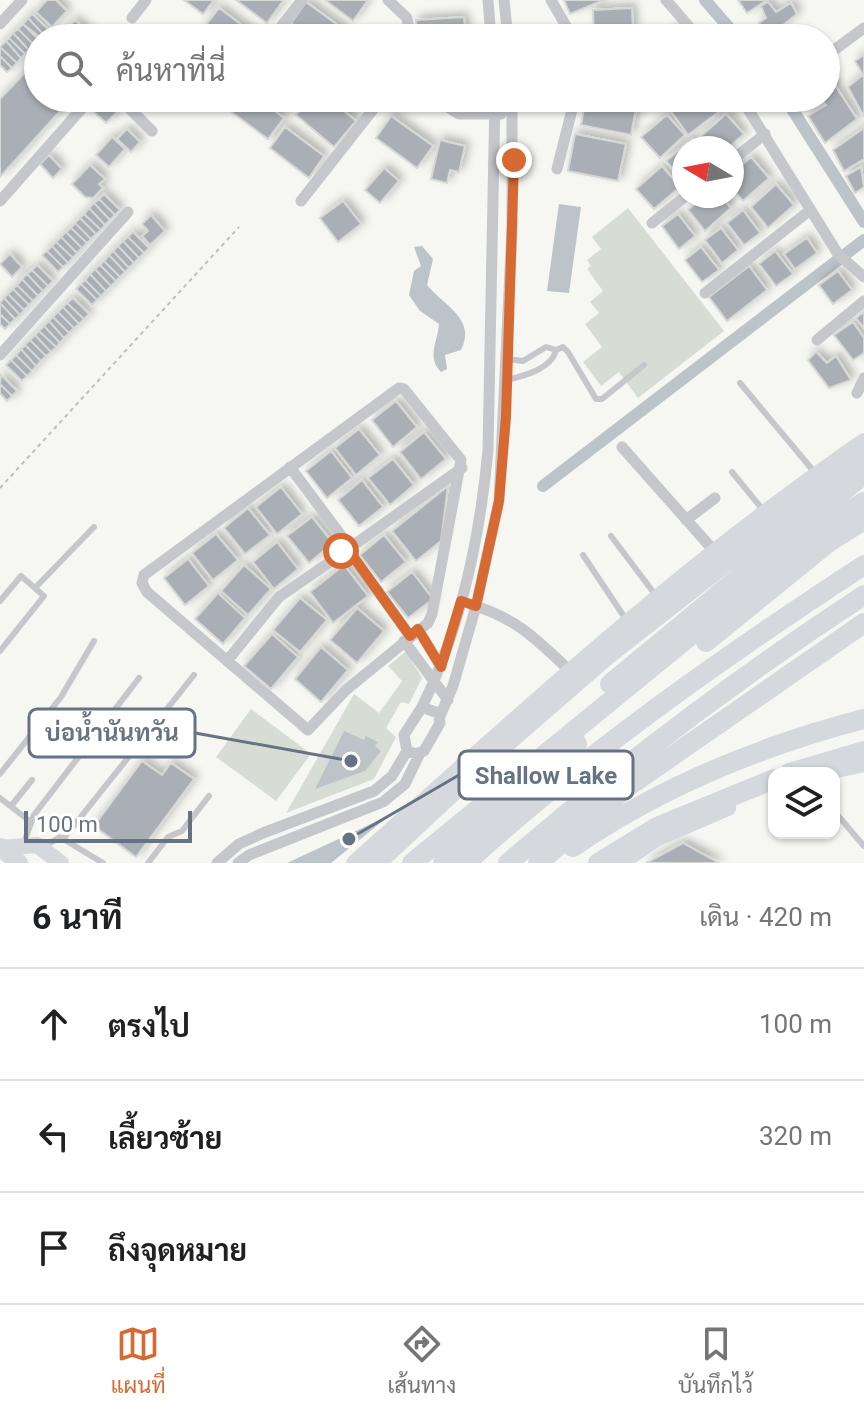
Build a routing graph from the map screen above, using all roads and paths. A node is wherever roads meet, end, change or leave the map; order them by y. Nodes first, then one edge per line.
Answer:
1 (146, 0) edge
2 (302, 0) edge
3 (388, 0) edge
4 (488, 0) edge
5 (504, 0) edge
6 (551, 0) edge
7 (666, 0) edge
8 (16, 2) edge
9 (132, 18) dead end
10 (0, 24) edge
11 (283, 24) edge
12 (408, 24) edge
13 (490, 24) edge
14 (507, 24) edge
15 (565, 24) edge
16 (687, 24) edge
17 (864, 28) edge
18 (840, 46) edge
19 (79, 112) edge
20 (133, 112) edge
21 (371, 112) edge
22 (456, 112) edge
23 (497, 112) edge
24 (502, 112) edge
25 (512, 112) edge
26 (571, 112) edge
27 (750, 112) edge
28 (497, 116) junction
29 (152, 131) dead end
30 (765, 134) junction
31 (744, 151) edge
32 (557, 169) dead end
33 (0, 201) edge
34 (301, 201) dead end
35 (672, 207) edge
36 (809, 211) junction
37 (128, 212) dead end
38 (652, 223) dead end
39 (239, 227) dead end
40 (859, 274) edge
41 (705, 293) dead end
42 (864, 301) edge
43 (817, 340) dead end
44 (556, 350) junction
45 (0, 355) edge
46 (507, 359) junction
47 (644, 365) dead end
48 (864, 378) edge
49 (507, 380) junction
50 (740, 383) dead end
51 (857, 393) dead end
52 (864, 441) edge
53 (622, 447) dead end
54 (864, 454) edge
55 (290, 467) junction
56 (462, 468) junction
57 (732, 472) dead end
58 (816, 474) junction
59 (864, 474) edge
60 (0, 488) edge
61 (715, 498) dead end
62 (864, 502) edge
63 (766, 513) junction
64 (686, 520) junction
65 (864, 520) edge
66 (94, 527) dead end
67 (611, 536) dead end
68 (343, 538) junction
69 (358, 542) junction
70 (715, 552) junction
71 (348, 554) junction
72 (583, 555) dead end
73 (864, 565) edge
74 (35, 588) junction
75 (864, 595) edge
76 (658, 599) junction
77 (0, 601) edge
78 (461, 601) junction
79 (476, 606) junction
80 (864, 623) edge
81 (629, 624) junction
82 (411, 635) junction
83 (94, 641) dead end
84 (0, 651) edge
85 (227, 661) junction
86 (441, 667) junction
87 (569, 670) junction
88 (194, 675) dead end
89 (139, 678) dead end
90 (434, 684) junction
91 (448, 700) junction
92 (422, 707) junction
93 (440, 716) junction
94 (864, 719) edge
95 (864, 751) edge
96 (413, 753) junction
97 (864, 764) edge
98 (528, 765) junction
99 (809, 767) edge
100 (840, 769) edge
101 (0, 774) edge
102 (32, 780) dead end
103 (768, 781) edge
104 (768, 792) edge
105 (209, 796) dead end
106 (0, 798) edge
107 (11, 806) junction
108 (840, 818) edge
109 (31, 822) junction
110 (385, 836) junction
111 (64, 838) junction
112 (864, 846) edge
113 (0, 848) edge
114 (42, 848) junction
115 (21, 854) edge
116 (437, 854) edge
117 (61, 863) edge
118 (103, 863) edge
119 (148, 863) edge
120 (217, 863) edge
121 (238, 863) edge
122 (354, 863) edge
123 (376, 863) edge
124 (412, 863) edge
125 (466, 863) edge
126 (508, 863) edge
127 (538, 863) edge
128 (550, 863) edge
129 (598, 863) edge
130 (621, 863) edge

1 - 9 street
2 - 11 street
3 - 12 street
4 - 13 street
5 - 14 street
6 - 15 street
7 - 16 street
8 - 10 street
17 - 18 street
19 - 33 street
20 - 29 street
21 - 34 street
22 - 28 street
23 - 28 street
24 - 28 street
25 - 46 street
26 - 32 street
27 - 30 street
28 - 78 street
30 - 31 street
30 - 36 street
35 - 38 street
36 - 40 street
36 - 41 street
37 - 45 street
39 - 60 path
42 - 43 street
44 - 46 lane
44 - 47 lane
44 - 49 lane
46 - 49 street
48 - 51 street
49 - 79 street
50 - 58 lane
52 - 58 street
53 - 64 street
54 - 123 highway
55 - 56 street
55 - 68 street
55 - 85 street
56 - 69 street
56 - 82 street
57 - 63 lane
58 - 63 street
59 - 98 highway
61 - 64 street
62 - 98 highway
63 - 70 street
64 - 70 street
65 - 116 highway
66 - 74 lane
67 - 76 lane
68 - 69 street
68 - 71 street
69 - 71 street
70 - 76 street
71 - 82 street
71 - 85 street
72 - 81 lane
73 - 125 highway
74 - 77 lane
74 - 84 lane
75 - 126 highway
76 - 81 street
78 - 79 street
78 - 86 street
79 - 87 street
79 - 91 street
80 - 127 highway
81 - 87 street
82 - 85 street
82 - 86 street
82 - 90 street
83 - 101 lane
86 - 90 street
87 - 110 street
88 - 111 lane
89 - 109 lane
90 - 91 street
90 - 92 street
91 - 93 street
92 - 93 street
92 - 96 street
93 - 96 street
94 - 128 highway
95 - 99 highway
96 - 120 street
96 - 121 street
97 - 100 street
98 - 116 highway
102 - 107 lane
103 - 129 highway
104 - 130 street
105 - 119 lane
106 - 107 lane
107 - 109 lane
108 - 112 lane
109 - 115 lane
110 - 116 street
110 - 122 street
111 - 114 lane
111 - 118 lane
113 - 115 main road
114 - 115 street
114 - 117 street
116 - 124 highway

